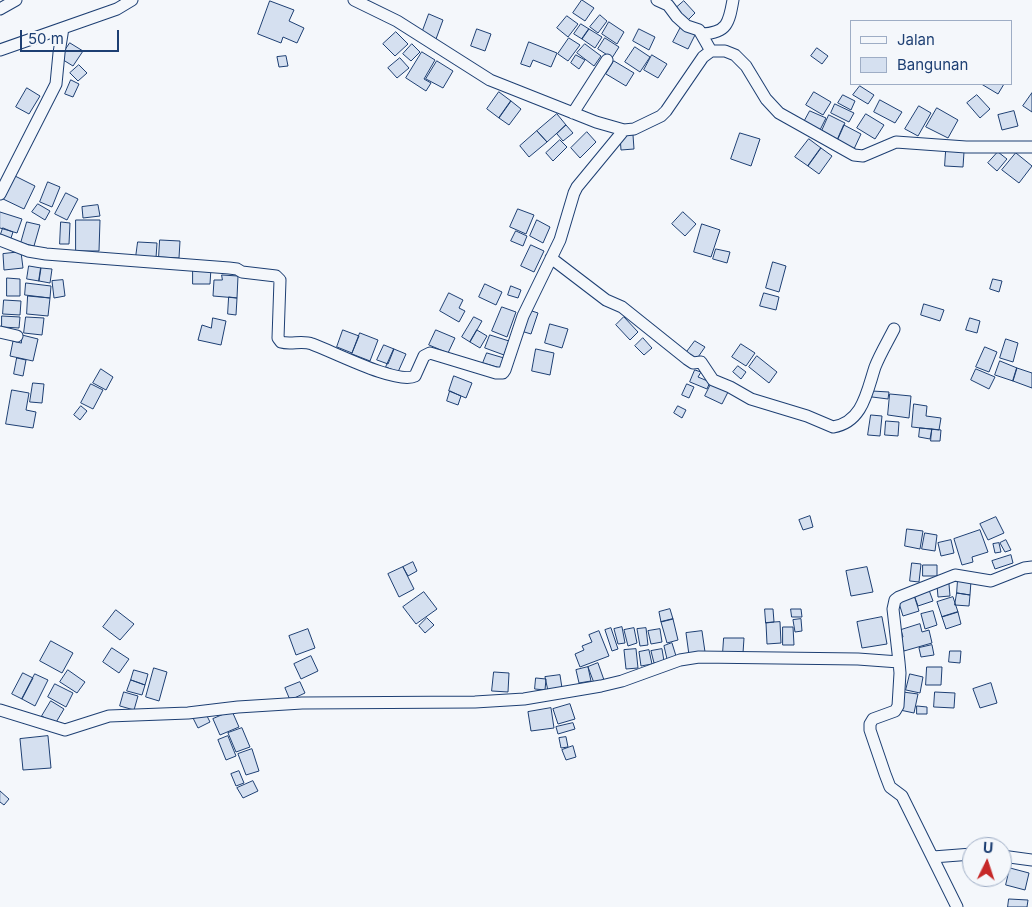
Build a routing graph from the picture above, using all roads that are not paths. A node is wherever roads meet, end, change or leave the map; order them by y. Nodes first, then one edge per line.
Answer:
1 (16, 0) edge
2 (132, 0) edge
3 (354, 0) edge
4 (657, 0) edge
5 (733, 0) edge
6 (0, 9) edge
7 (63, 28) junction
8 (702, 34) junction
9 (0, 50) edge
10 (712, 51) junction
11 (607, 60) dead end
12 (573, 113) junction
13 (624, 130) junction
14 (1032, 147) edge
15 (0, 194) edge
16 (0, 240) edge
17 (551, 258) junction
18 (894, 328) dead end
19 (0, 332) edge
20 (17, 336) dead end
21 (1032, 567) edge
22 (899, 662) junction
23 (0, 710) edge
24 (962, 855) edge
25 (933, 857) junction
26 (1012, 857) edge
27 (1032, 860) edge
28 (957, 907) edge

1 - 6 street
2 - 7 street
3 - 12 street
4 - 8 street
5 - 8 street
7 - 9 street
7 - 15 street
8 - 10 street
10 - 13 street
10 - 14 street
11 - 12 street
12 - 13 street
13 - 17 street
16 - 17 street
17 - 18 street
19 - 20 street
21 - 22 street
22 - 23 street
22 - 25 street
24 - 25 street
25 - 28 street
26 - 27 street

